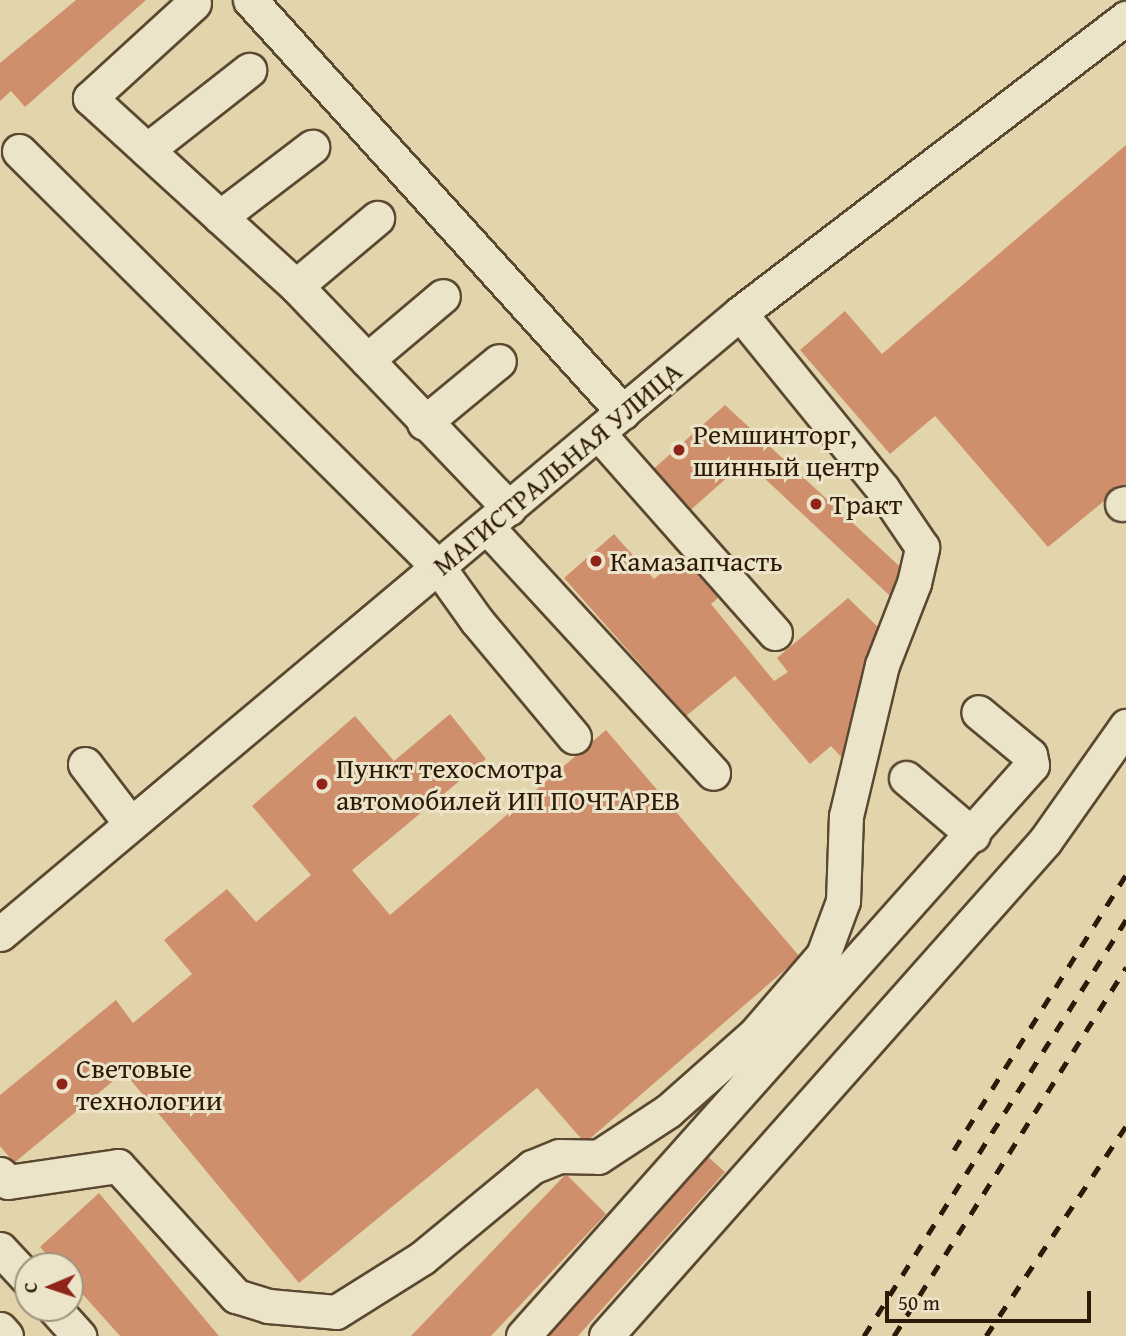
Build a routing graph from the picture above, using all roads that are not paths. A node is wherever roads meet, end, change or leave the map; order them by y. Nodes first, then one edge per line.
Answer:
1 (250, 0) edge
2 (194, 3) dead end
3 (1125, 22) edge
4 (249, 70) dead end
5 (312, 147) dead end
6 (147, 150) junction
7 (19, 151) dead end
8 (220, 217) junction
9 (377, 218) dead end
10 (296, 286) junction
11 (443, 296) dead end
12 (740, 313) junction
13 (367, 360) junction
14 (499, 361) dead end
15 (624, 412) junction
16 (424, 423) junction
17 (598, 433) junction
18 (498, 517) junction
19 (439, 568) junction
20 (775, 633) dead end
21 (978, 712) dead end
22 (1126, 726) edge
23 (574, 737) dead end
24 (85, 764) dead end
25 (713, 773) dead end
26 (906, 778) dead end
27 (130, 823) junction
28 (973, 835) junction
29 (0, 934) edge
30 (0, 1174) edge
31 (0, 1249) edge
32 (14, 1264) edge
33 (66, 1322) edge
34 (0, 1329) edge
35 (6, 1336) edge
36 (79, 1336) edge
37 (523, 1336) edge
38 (606, 1336) edge

1 - 15 street
2 - 6 street
3 - 12 street, МАГИСТРАЛЬНАЯ УЛИЦА
4 - 6 street
5 - 8 street
6 - 8 street
7 - 19 street
8 - 10 street
9 - 10 street
10 - 13 street
11 - 13 street
12 - 15 street, МАГИСТРАЛЬНАЯ УЛИЦА
12 - 30 street
13 - 16 street
14 - 16 street
15 - 17 street, МАГИСТРАЛЬНАЯ УЛИЦА
16 - 18 street
17 - 18 street, МАГИСТРАЛЬНАЯ УЛИЦА
17 - 20 street
18 - 19 street, МАГИСТРАЛЬНАЯ УЛИЦА
18 - 25 street
19 - 23 street
19 - 27 street, МАГИСТРАЛЬНАЯ УЛИЦА
21 - 28 street
22 - 38 street
24 - 27 street
26 - 28 street
27 - 29 street, МАГИСТРАЛЬНАЯ УЛИЦА
28 - 37 street
31 - 32 street
33 - 36 street
34 - 35 street

